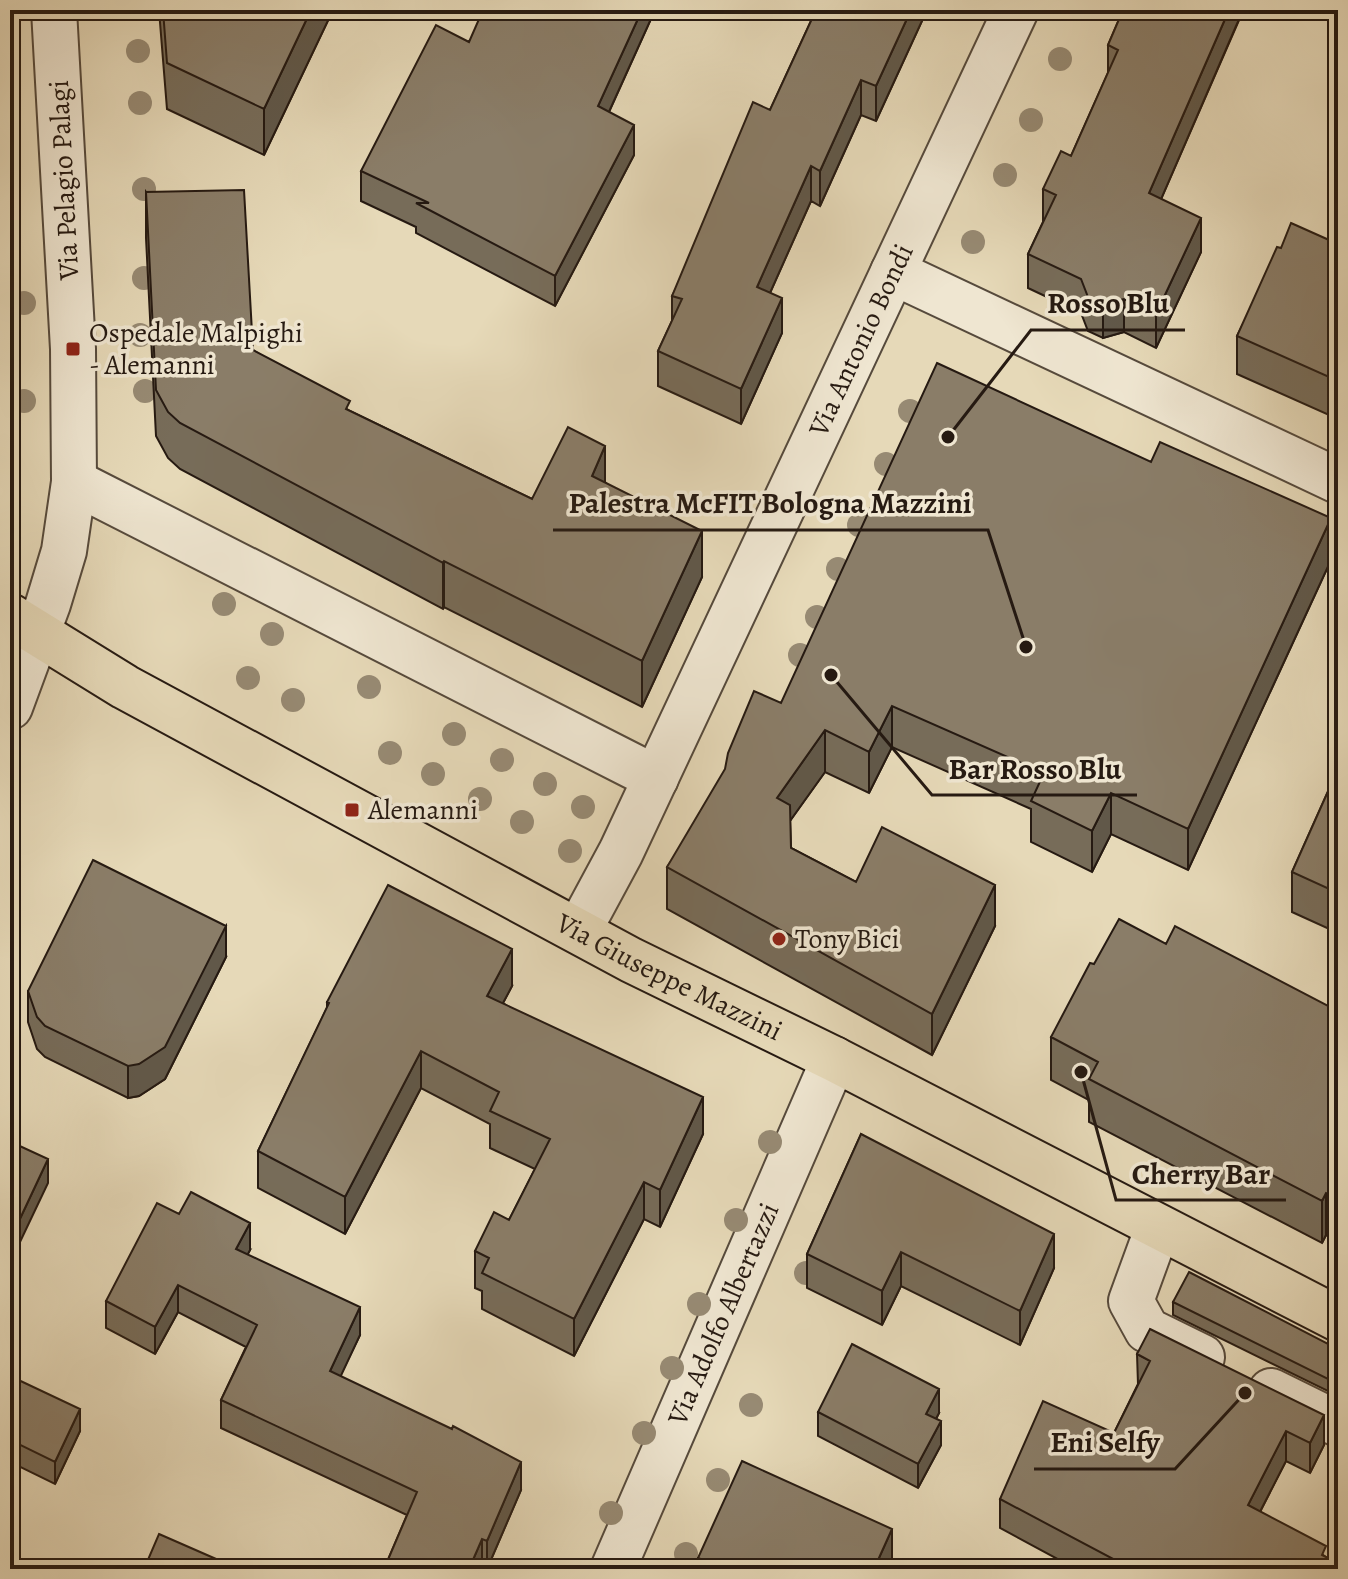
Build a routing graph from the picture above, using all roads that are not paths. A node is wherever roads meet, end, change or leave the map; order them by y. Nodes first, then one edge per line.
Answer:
1 (54, 10) edge
2 (1016, 10) edge
3 (893, 272) junction
4 (1338, 481) edge
5 (74, 482) junction
6 (24, 624) edge
7 (10, 707) edge
8 (656, 778) junction
9 (579, 930) junction
10 (834, 1059) junction
11 (1158, 1227) junction
12 (1338, 1319) edge
13 (1338, 1424) edge
14 (613, 1569) edge

1 - 5 street, Via Pelagio Palagi
2 - 3 street, Via Antonio Bondi
3 - 4 street
3 - 8 street, Via Antonio Bondi
5 - 6 street, Via Pelagio Palagi
5 - 8 street
6 - 7 street, Via Pelagio Palagi
6 - 9 main road, Via Giuseppe Mazzini
8 - 9 street, Via Antonio Bondi
9 - 10 main road, Via Giuseppe Mazzini
10 - 11 main road, Via Giuseppe Mazzini
10 - 14 street, Via Adolfo Albertazzi
11 - 12 main road, Via Giuseppe Mazzini
11 - 13 street

